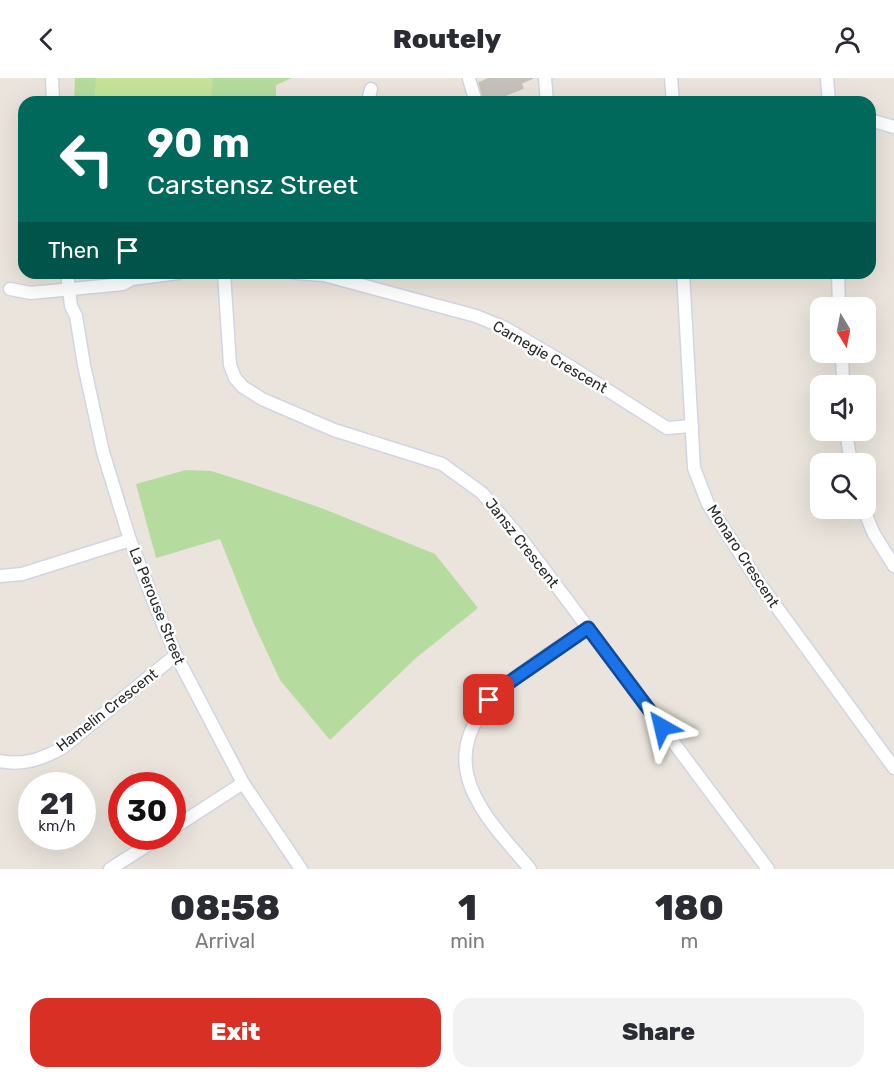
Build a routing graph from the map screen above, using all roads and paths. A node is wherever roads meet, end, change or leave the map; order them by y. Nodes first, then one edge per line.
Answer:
1 (52, 78) edge
2 (545, 78) edge
3 (671, 78) edge
4 (827, 78) edge
5 (470, 79) edge
6 (371, 89) dead end
7 (53, 96) edge
8 (369, 96) edge
9 (474, 96) edge
10 (546, 96) edge
11 (672, 96) edge
12 (828, 96) edge
13 (876, 122) edge
14 (894, 127) edge
15 (132, 279) edge
16 (224, 279) edge
17 (339, 279) edge
18 (683, 279) edge
19 (837, 279) edge
20 (72, 281) edge
21 (5, 289) edge
22 (838, 297) edge
23 (692, 426) junction
24 (868, 519) edge
25 (130, 540) junction
26 (894, 566) edge
27 (0, 576) edge
28 (588, 628) junction
29 (176, 655) junction
30 (0, 761) edge
31 (894, 768) edge
32 (243, 783) junction
33 (186, 820) edge
34 (140, 850) edge
35 (110, 869) edge
36 (302, 869) edge
37 (530, 869) edge
38 (768, 869) edge

1 - 7 street
2 - 10 street
3 - 11 street
4 - 12 street
5 - 9 street
6 - 8 street
13 - 14 street
15 - 20 street
16 - 28 street, Jansz Crescent
17 - 23 street, Carnegie Crescent
18 - 23 street, Monaro Crescent
19 - 22 street
20 - 21 street
20 - 25 street, La Perouse Street
23 - 31 street, Monaro Crescent
24 - 26 street
25 - 27 street
25 - 29 street, La Perouse Street
28 - 37 street
28 - 38 street, Jansz Crescent
29 - 30 street, Hamelin Crescent
29 - 32 street, La Perouse Street
32 - 33 street
32 - 36 street, La Perouse Street
34 - 35 street

